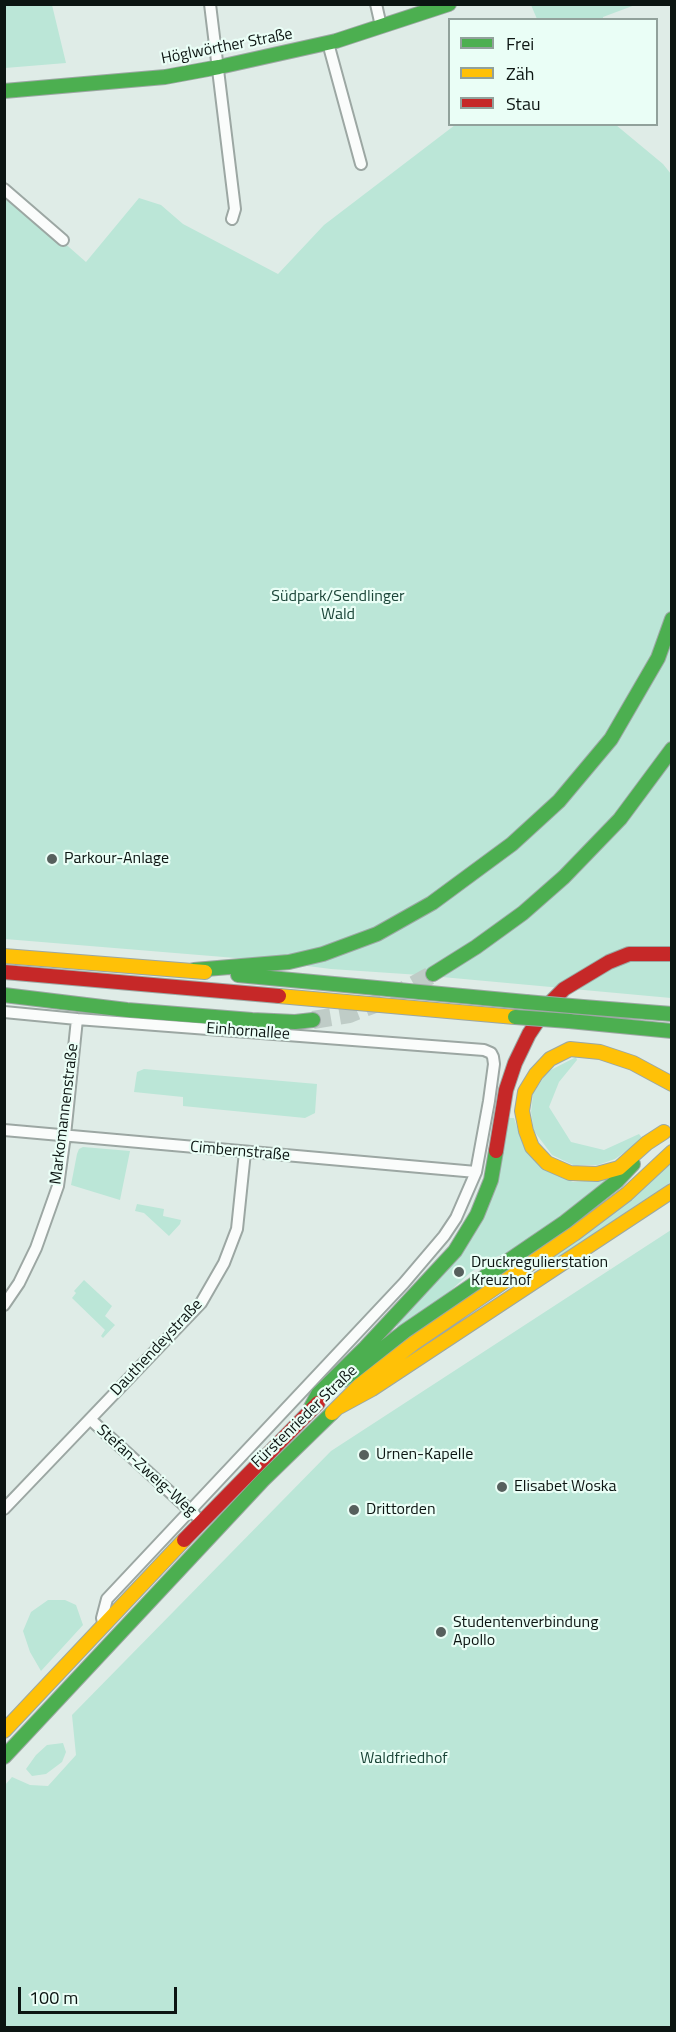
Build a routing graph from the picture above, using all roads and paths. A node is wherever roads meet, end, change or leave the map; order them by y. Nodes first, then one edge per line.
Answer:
1 (210, 4) edge
2 (376, 4) edge
3 (450, 4) edge
4 (381, 26) junction
5 (328, 43) junction
6 (219, 67) junction
7 (4, 91) edge
8 (361, 164) dead end
9 (4, 189) edge
10 (232, 219) dead end
11 (63, 240) dead end
12 (672, 619) edge
13 (672, 748) edge
14 (672, 954) edge
15 (4, 956) edge
16 (194, 970) junction
17 (4, 972) edge
18 (433, 974) tunnel mouth
19 (4, 995) edge
20 (4, 1012) edge
21 (672, 1014) edge
22 (77, 1019) junction
23 (313, 1020) tunnel mouth
24 (672, 1031) edge
25 (491, 1053) joint
26 (672, 1084) edge
27 (668, 1128) edge
28 (4, 1130) edge
29 (65, 1135) junction
30 (245, 1152) junction
31 (672, 1152) edge
32 (476, 1172) junction
33 (672, 1191) edge
34 (4, 1305) edge
35 (337, 1408) junction
36 (310, 1409) junction
37 (90, 1420) junction
38 (4, 1509) edge
39 (190, 1511) junction
40 (202, 1522) junction
41 (104, 1626) junction
42 (4, 1731) edge
43 (4, 1757) edge

1 - 6 street
2 - 4 street
3 - 4 main road, Höglwörther Straße
4 - 5 main road, Höglwörther Straße
5 - 6 main road, Höglwörther Straße
5 - 8 street
6 - 7 main road, Höglwörther Straße
6 - 10 street
9 - 11 street
12 - 16 main road
13 - 18 main road
14 - 36 main road
15 - 16 main road
16 - 21 main road, bridge
17 - 24 main road, bridge
19 - 23 main road
20 - 22 street, Einhornallee
22 - 25 street, Einhornallee
22 - 29 street, Markomannenstraße
25 - 32 street, Fürstenrieder Straße
26 - 27 main road
27 - 36 main road, Fürstenrieder Straße
28 - 29 street, Cimbernstraße
29 - 30 street, Cimbernstraße
29 - 34 street, Markomannenstraße
30 - 32 street, Cimbernstraße
30 - 37 street, Dauthendeystraße
31 - 35 main road, Fürstenrieder Straße
32 - 39 street, Fürstenrieder Straße
33 - 35 main road
35 - 43 main road, Fürstenrieder Straße
36 - 40 main road, Fürstenrieder Straße
37 - 38 street, Dauthendeystraße
37 - 39 street, Stefan-Zweig-Weg
39 - 40 street, Stefan-Zweig-Weg
39 - 41 street, Fürstenrieder Straße
40 - 41 main road, Fürstenrieder Straße
41 - 42 main road, Fürstenrieder Straße

